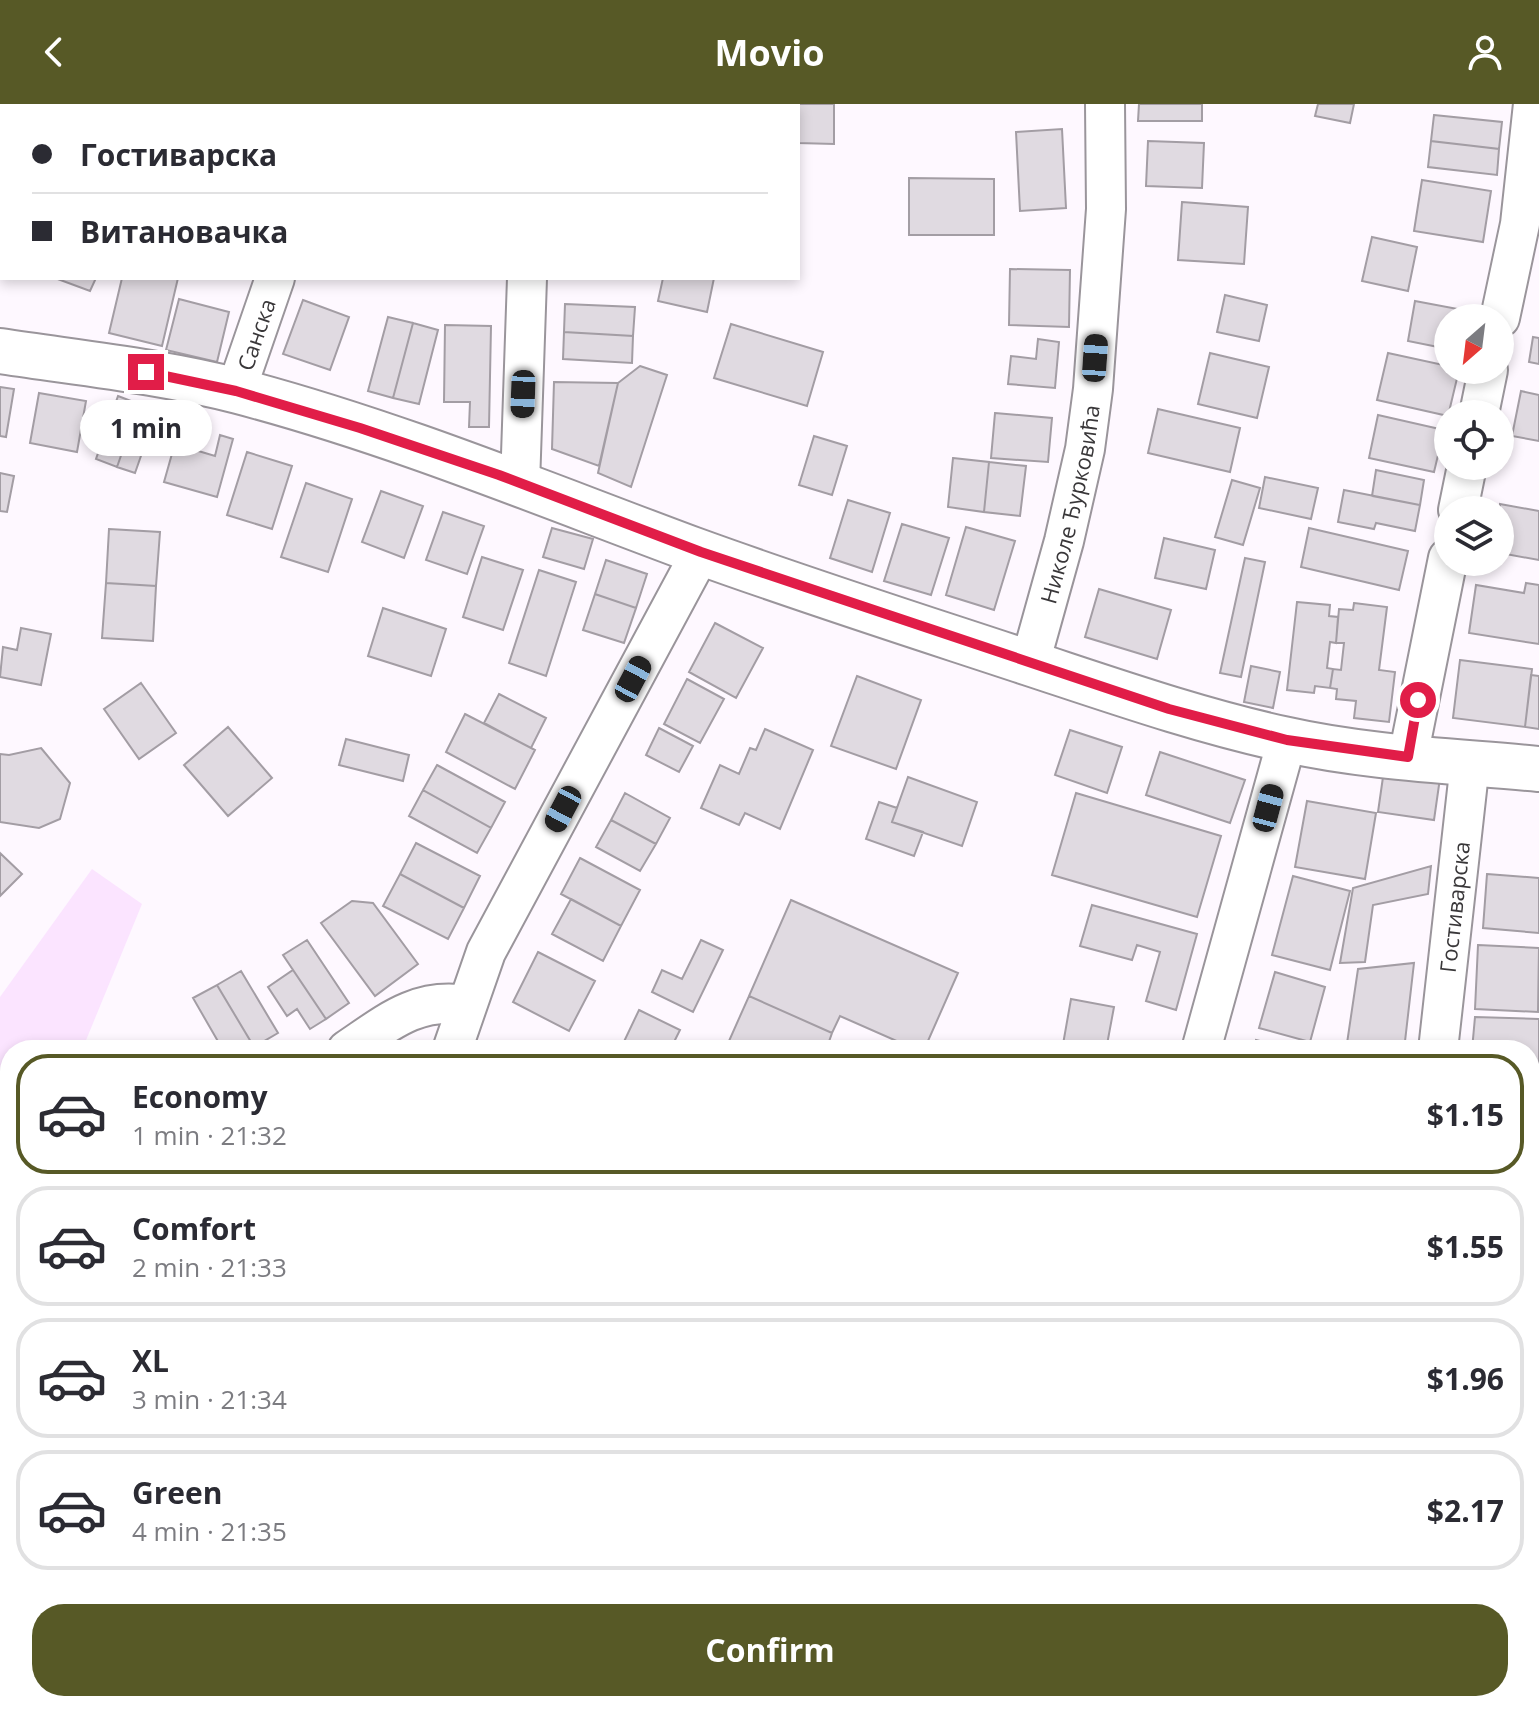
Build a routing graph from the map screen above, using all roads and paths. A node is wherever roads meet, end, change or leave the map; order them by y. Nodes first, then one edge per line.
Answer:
1 (1105, 104) edge
2 (1533, 104) edge
3 (274, 280) edge
4 (527, 280) edge
5 (1503, 304) edge
6 (0, 351) edge
7 (236, 391) junction
8 (520, 484) junction
9 (701, 552) junction
10 (1444, 576) edge
11 (1030, 663) junction
12 (1287, 740) junction
13 (1408, 757) junction
14 (1470, 763) junction
15 (1539, 769) edge
16 (466, 1005) junction
17 (362, 1040) edge
18 (455, 1040) edge
19 (1204, 1040) edge
20 (1439, 1040) edge

1 - 11 street, Николе Ђурковића
2 - 5 street
3 - 7 street, Санска
4 - 8 street
6 - 7 street
7 - 8 street
8 - 9 street
9 - 11 street
9 - 16 street
10 - 13 street
11 - 12 street
12 - 13 street
12 - 19 street
13 - 14 street
14 - 15 street
14 - 20 street, Гостиварска
16 - 17 street
16 - 18 street

